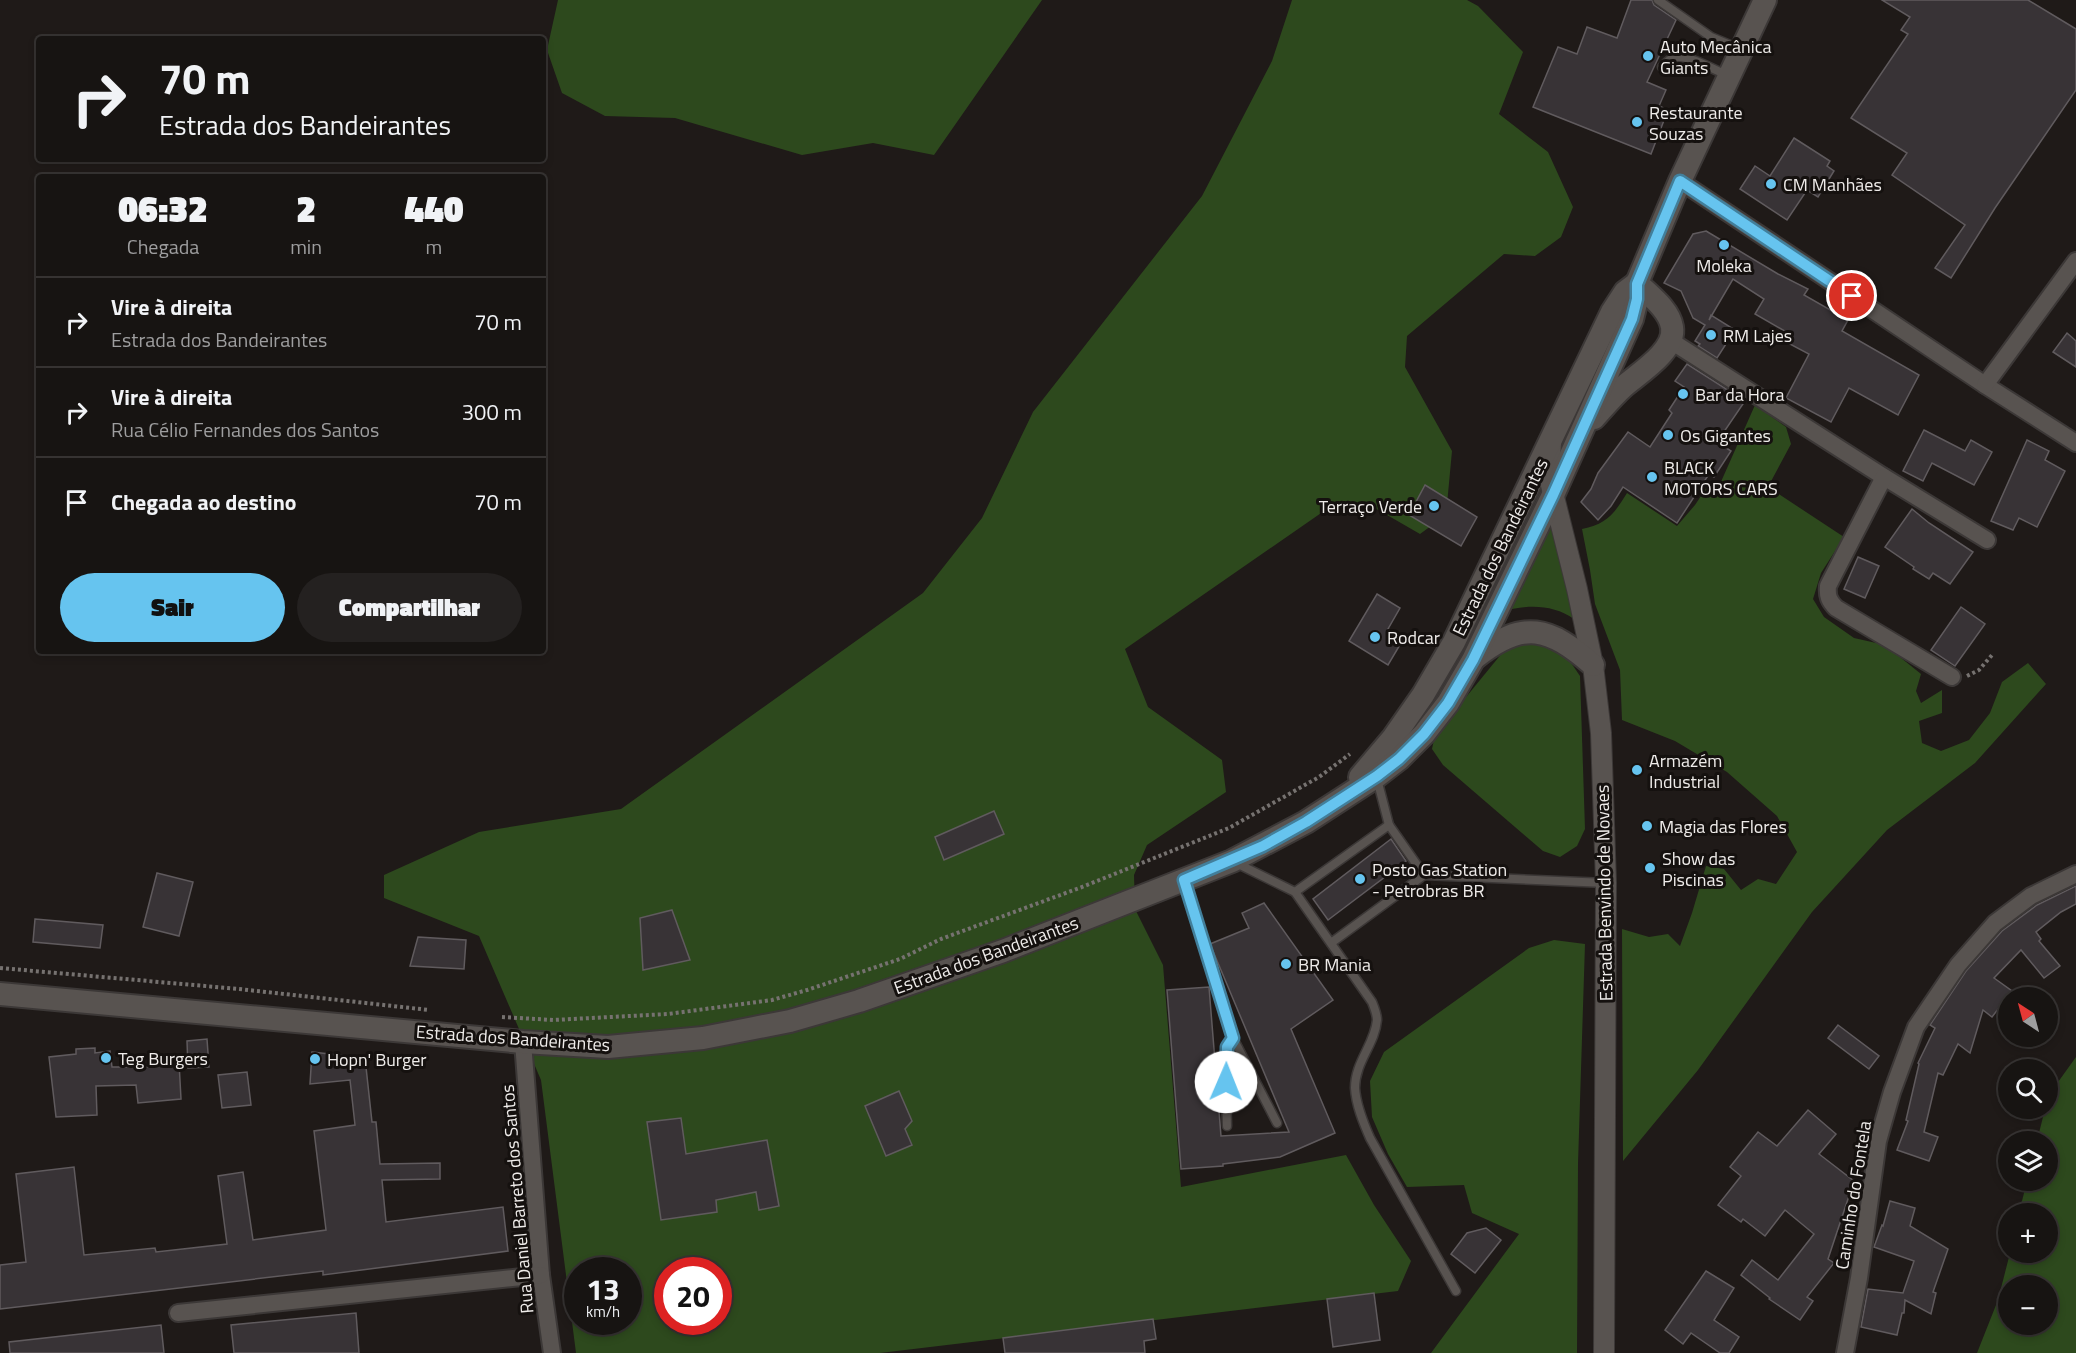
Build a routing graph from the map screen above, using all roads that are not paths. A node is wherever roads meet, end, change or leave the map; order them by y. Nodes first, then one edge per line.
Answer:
1 (1658, 0) edge
2 (1766, 0) edge
3 (1742, 50) junction
4 (1662, 67) dead end
5 (1730, 76) junction
6 (1680, 181) junction
7 (2076, 261) edge
8 (1637, 284) junction
9 (1671, 340) junction
10 (1985, 385) junction
11 (1581, 432) junction
12 (1552, 440) junction
13 (2076, 443) edge
14 (1884, 477) junction
15 (1553, 495) junction
16 (1988, 540) dead end
17 (1473, 660) junction
18 (1593, 665) junction
19 (1952, 676) road end
20 (1377, 776) junction
21 (1341, 798) junction
22 (1389, 825) junction
23 (1232, 861) junction
24 (2076, 874) edge
25 (1424, 875) junction
26 (1184, 880) junction
27 (1606, 883) junction
28 (1295, 892) junction
29 (1331, 943) junction
30 (0, 994) edge
31 (1233, 1038) junction
32 (523, 1042) junction
33 (1277, 1123) dead end
34 (1227, 1126) dead end
35 (542, 1275) junction
36 (1456, 1291) dead end
37 (178, 1313) dead end
38 (1846, 1350) edge
39 (552, 1353) edge
40 (1604, 1353) edge
41 (1828, 1353) edge

1 - 3 lane
2 - 3 main road, Estrada dos Bandeirantes
3 - 5 main road, Estrada dos Bandeirantes
4 - 5 lane
5 - 6 main road, Estrada dos Bandeirantes
6 - 8 main road, Estrada dos Bandeirantes
6 - 10 street
7 - 10 street
8 - 9 main road
8 - 11 main road, Estrada dos Bandeirantes
8 - 12 main road, Estrada dos Bandeirantes
9 - 11 main road
9 - 14 street
10 - 13 street
11 - 15 main road, Estrada dos Bandeirantes
12 - 15 street, Estrada Benvindo de Novaes
12 - 21 main road, Estrada dos Bandeirantes
14 - 16 street
14 - 19 street
15 - 17 main road, Estrada dos Bandeirantes
15 - 18 street, Estrada Benvindo de Novaes
17 - 18 main road
17 - 20 main road, Estrada dos Bandeirantes
18 - 27 street, Estrada Benvindo de Novaes
20 - 21 main road, Estrada dos Bandeirantes
20 - 22 lane
21 - 23 main road, Estrada dos Bandeirantes
22 - 25 lane
22 - 28 lane
23 - 26 main road, Estrada dos Bandeirantes
23 - 28 lane
24 - 38 street, Caminho do Fontela
25 - 27 lane
25 - 29 lane
26 - 31 lane
26 - 32 main road, Estrada dos Bandeirantes
27 - 40 street, Estrada Benvindo de Novaes
28 - 29 lane
29 - 36 lane
30 - 32 main road, Estrada dos Bandeirantes
31 - 33 lane
31 - 34 lane
32 - 35 street, Rua Daniel Barreto dos Santos
35 - 37 street
35 - 39 street, Rua Daniel Barreto dos Santos
38 - 41 street, Caminho do Fontela

